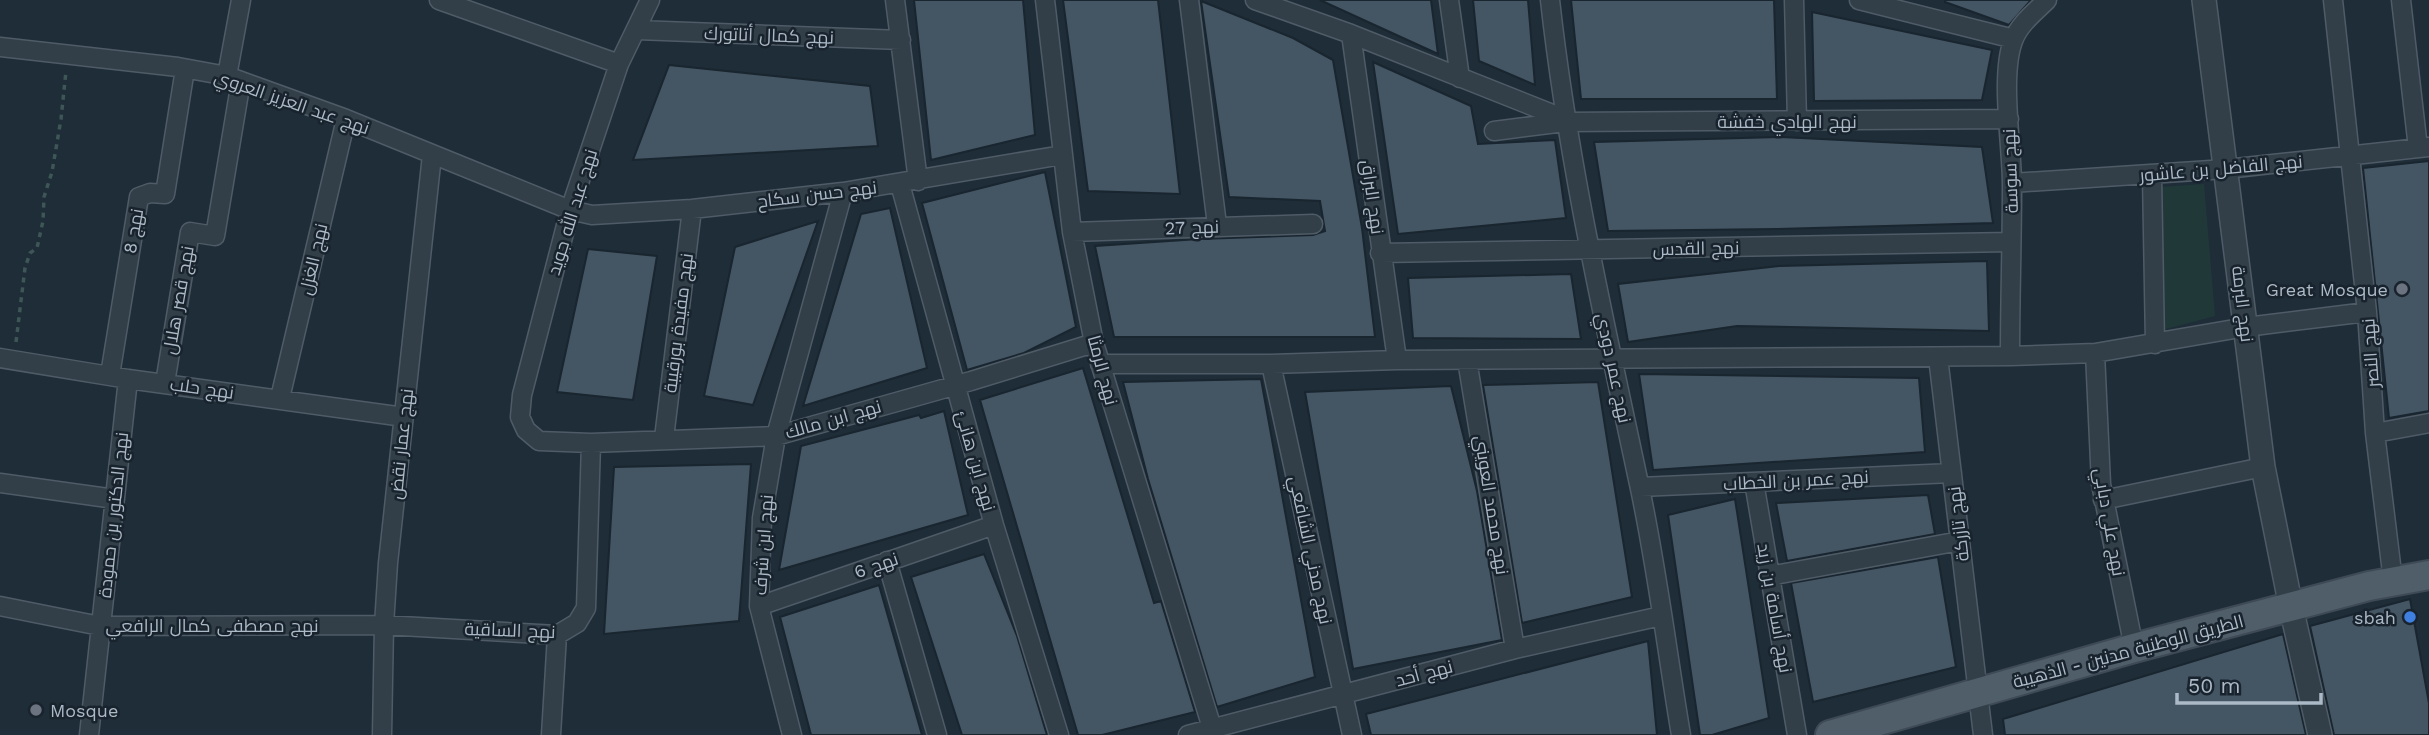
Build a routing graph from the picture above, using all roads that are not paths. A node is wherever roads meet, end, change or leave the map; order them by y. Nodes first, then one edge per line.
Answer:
1 (241, 0) edge
2 (439, 0) edge
3 (650, 0) edge
4 (895, 0) edge
5 (1045, 0) edge
6 (1189, 0) edge
7 (1255, 0) edge
8 (1449, 0) edge
9 (1550, 0) edge
10 (1794, 0) edge
11 (1859, 0) edge
12 (2047, 0) edge
13 (2204, 0) edge
14 (2333, 0) edge
15 (2401, 0) edge
16 (637, 30) junction
17 (1351, 34) junction
18 (2014, 38) junction
19 (901, 40) junction
20 (0, 47) edge
21 (619, 64) junction
22 (185, 69) junction
23 (1460, 78) junction
24 (234, 79) junction
25 (2009, 119) junction
26 (346, 120) junction
27 (1565, 120) junction
28 (1797, 121) junction
29 (1494, 131) dead end
30 (2423, 148) edge
31 (432, 155) junction
32 (1062, 155) junction
33 (2350, 156) junction
34 (2226, 169) junction
35 (2152, 176) junction
36 (909, 183) junction
37 (2012, 183) junction
38 (843, 192) junction
39 (692, 209) junction
40 (570, 210) junction
41 (1313, 223) dead end
42 (1217, 225) junction
43 (1072, 232) junction
44 (2011, 242) junction
45 (1590, 250) junction
46 (1380, 253) junction
47 (2367, 312) junction
48 (2246, 327) junction
49 (1094, 343) junction
50 (2155, 344) junction
51 (2095, 353) junction
52 (2010, 356) junction
53 (1938, 357) junction
54 (7, 359) edge
55 (1611, 359) junction
56 (1397, 360) junction
57 (1467, 360) junction
58 (1271, 364) junction
59 (1100, 365) junction
60 (110, 375) junction
61 (128, 379) junction
62 (164, 383) junction
63 (954, 384) junction
64 (280, 398) junction
65 (404, 417) junction
66 (2429, 423) edge
67 (526, 430) joint
68 (2375, 433) junction
69 (776, 436) junction
70 (664, 438) junction
71 (591, 443) junction
72 (2263, 467) junction
73 (1952, 473) junction
74 (1754, 482) junction
75 (0, 483) edge
76 (1640, 487) junction
77 (115, 499) junction
78 (2104, 500) junction
79 (994, 525) junction
80 (1960, 541) junction
81 (887, 561) junction
82 (1769, 576) junction
83 (2428, 580) edge
84 (2393, 582) junction
85 (0, 606) edge
86 (759, 606) junction
87 (2291, 607) junction
88 (1661, 616) junction
89 (384, 625) junction
90 (100, 626) junction
91 (557, 635) junction
92 (2134, 648) junction
93 (1515, 649) junction
94 (1978, 692) junction
95 (1343, 695) junction
96 (1212, 729) junction
97 (1848, 733) edge
98 (89, 735) edge
99 (382, 735) edge
100 (551, 735) edge
101 (792, 735) edge
102 (937, 735) edge
103 (1059, 735) edge
104 (1188, 735) edge
105 (1352, 735) edge
106 (1681, 735) edge
107 (1797, 735) edge
108 (1983, 735) edge
109 (2320, 735) edge

1 - 24 street
2 - 21 street
3 - 16 street, نهج عبد الله جويد
4 - 19 street, نهج ابن هانئ
5 - 32 street, نهج الرمثا
6 - 42 street
7 - 17 street, نهج الهادي خفشة
8 - 23 street
9 - 27 street, نهج عمر دودي
10 - 28 street
11 - 18 street
12 - 18 street
13 - 34 street, نهج البرمة
14 - 33 street, نهج النصر
15 - 30 street
16 - 19 street, نهج كمال أتاتورك
16 - 21 street, نهج عبد الله جويد
17 - 23 street, نهج الهادي خفشة
17 - 46 street, نهج البراق
18 - 25 street, نهج سوسة
19 - 36 street, نهج ابن هانئ
20 - 22 street, نهج عبد العزيز العروي
21 - 40 street, نهج عبد الله جويد
22 - 24 street, نهج عبد العزيز العروي
22 - 60 street, نهج 8
23 - 27 street, نهج الهادي خفشة
24 - 26 street, نهج عبد العزيز العروي
24 - 62 street, نهج قصر هلال
25 - 28 street, نهج الهادي خفشة
25 - 37 street, نهج سوسة
26 - 31 street, نهج عبد العزيز العروي
26 - 64 street, نهج الغزل
27 - 28 street, نهج الهادي خفشة
27 - 29 street
27 - 45 street, نهج عمر دودي
30 - 33 street, نهج الفاضل بن عاشور
31 - 40 street, نهج عبد العزيز العروي
31 - 65 street, نهج عمار نقض
32 - 36 street, نهج حسن سكاح
32 - 43 street, نهج الرمثا
33 - 34 street, نهج الفاضل بن عاشور
33 - 47 street, نهج النصر
34 - 35 street, نهج الفاضل بن عاشور
34 - 48 street, نهج البرمة
35 - 37 street, نهج الفاضل بن عاشور
35 - 50 street
36 - 38 street, نهج حسن سكاح
36 - 63 street, نهج ابن هانئ
37 - 44 street, نهج سوسة
38 - 39 street, نهج حسن سكاح
38 - 69 street, نهج ابن شرف
39 - 40 street, نهج حسن سكاح
39 - 70 street, نهج مفيدة بورقيبة
40 - 67 street, نهج عبد الله جويد
41 - 42 street, نهج 27
42 - 43 street, نهج 27
43 - 49 street, نهج الرمثا
44 - 45 street, نهج القدس
44 - 52 street, نهج سوسة
45 - 46 street, نهج القدس
45 - 55 street, نهج عمر دودي
46 - 56 street, نهج البراق
47 - 48 street
47 - 68 street, نهج النصر
48 - 50 street
48 - 72 street, نهج البرمة
49 - 59 street, نهج الرمثا
49 - 63 street, نهج ابن مالك
50 - 51 street
51 - 52 street
51 - 78 street, نهج علي دبابي
52 - 53 street
53 - 55 street
53 - 73 street, نهج تازركة
54 - 60 street, نهج حلب
55 - 57 street
55 - 76 street, نهج عمر دودي
56 - 57 street
56 - 58 street
57 - 93 street, نهج محمد العويني
58 - 59 street
58 - 95 street, نهج مدني الشافعي
59 - 96 street, نهج الرمثا
60 - 61 street, نهج حلب
61 - 62 street, نهج حلب
61 - 77 street, نهج الدكتور بن حمودة
62 - 64 street, نهج حلب
63 - 69 street, نهج ابن مالك
63 - 79 street, نهج ابن هانئ
64 - 65 street, نهج حلب
65 - 89 street, نهج عمار نقض
66 - 68 street
67 - 71 street, نهج ابن مالك
68 - 84 street, نهج النصر
69 - 70 street, نهج ابن مالك
69 - 86 street, نهج ابن شرف
70 - 71 street, نهج ابن مالك
71 - 91 street, نهج الساقية
72 - 78 street
72 - 87 street, نهج البرمة
73 - 74 street, نهج عمر بن الخطاب
73 - 80 street, نهج تازركة
74 - 76 street, نهج عمر بن الخطاب
74 - 82 street, نهج أسامة بن زيد
75 - 77 street
76 - 88 street, نهج عمر دودي
77 - 90 street, نهج الدكتور بن حمودة
78 - 92 street, نهج علي دبابي
79 - 81 street, نهج 6
79 - 103 street, نهج ابن هانئ
80 - 82 street
80 - 94 street, نهج تازركة
81 - 86 street, نهج 6
81 - 102 street
82 - 107 street, نهج أسامة بن زيد
83 - 84 main road, الطريق الوطنية مدنين - الذهيبة
84 - 87 main road, الطريق الوطنية مدنين - الذهيبة
85 - 90 street, نهج مصطفى كمال الرافعي
86 - 101 street, نهج ابن شرف
87 - 92 main road, الطريق الوطنية مدنين - الذهيبة
87 - 109 street, نهج البرمة
88 - 93 street, نهج أحد
88 - 106 street, نهج عمر دودي
89 - 90 street, نهج مصطفى كمال الرافعي
89 - 91 street, نهج الساقية
89 - 99 street, نهج عمار نقض
90 - 98 street, نهج الدكتور بن حمودة
91 - 100 street
92 - 94 main road, الطريق الوطنية مدنين - الذهيبة
93 - 95 street, نهج أحد
94 - 97 main road, الطريق الوطنية مدنين - الذهيبة
94 - 108 street, نهج تازركة
95 - 96 street, نهج أحد
95 - 105 street, نهج مدني الشافعي
96 - 104 street, نهج أحد

